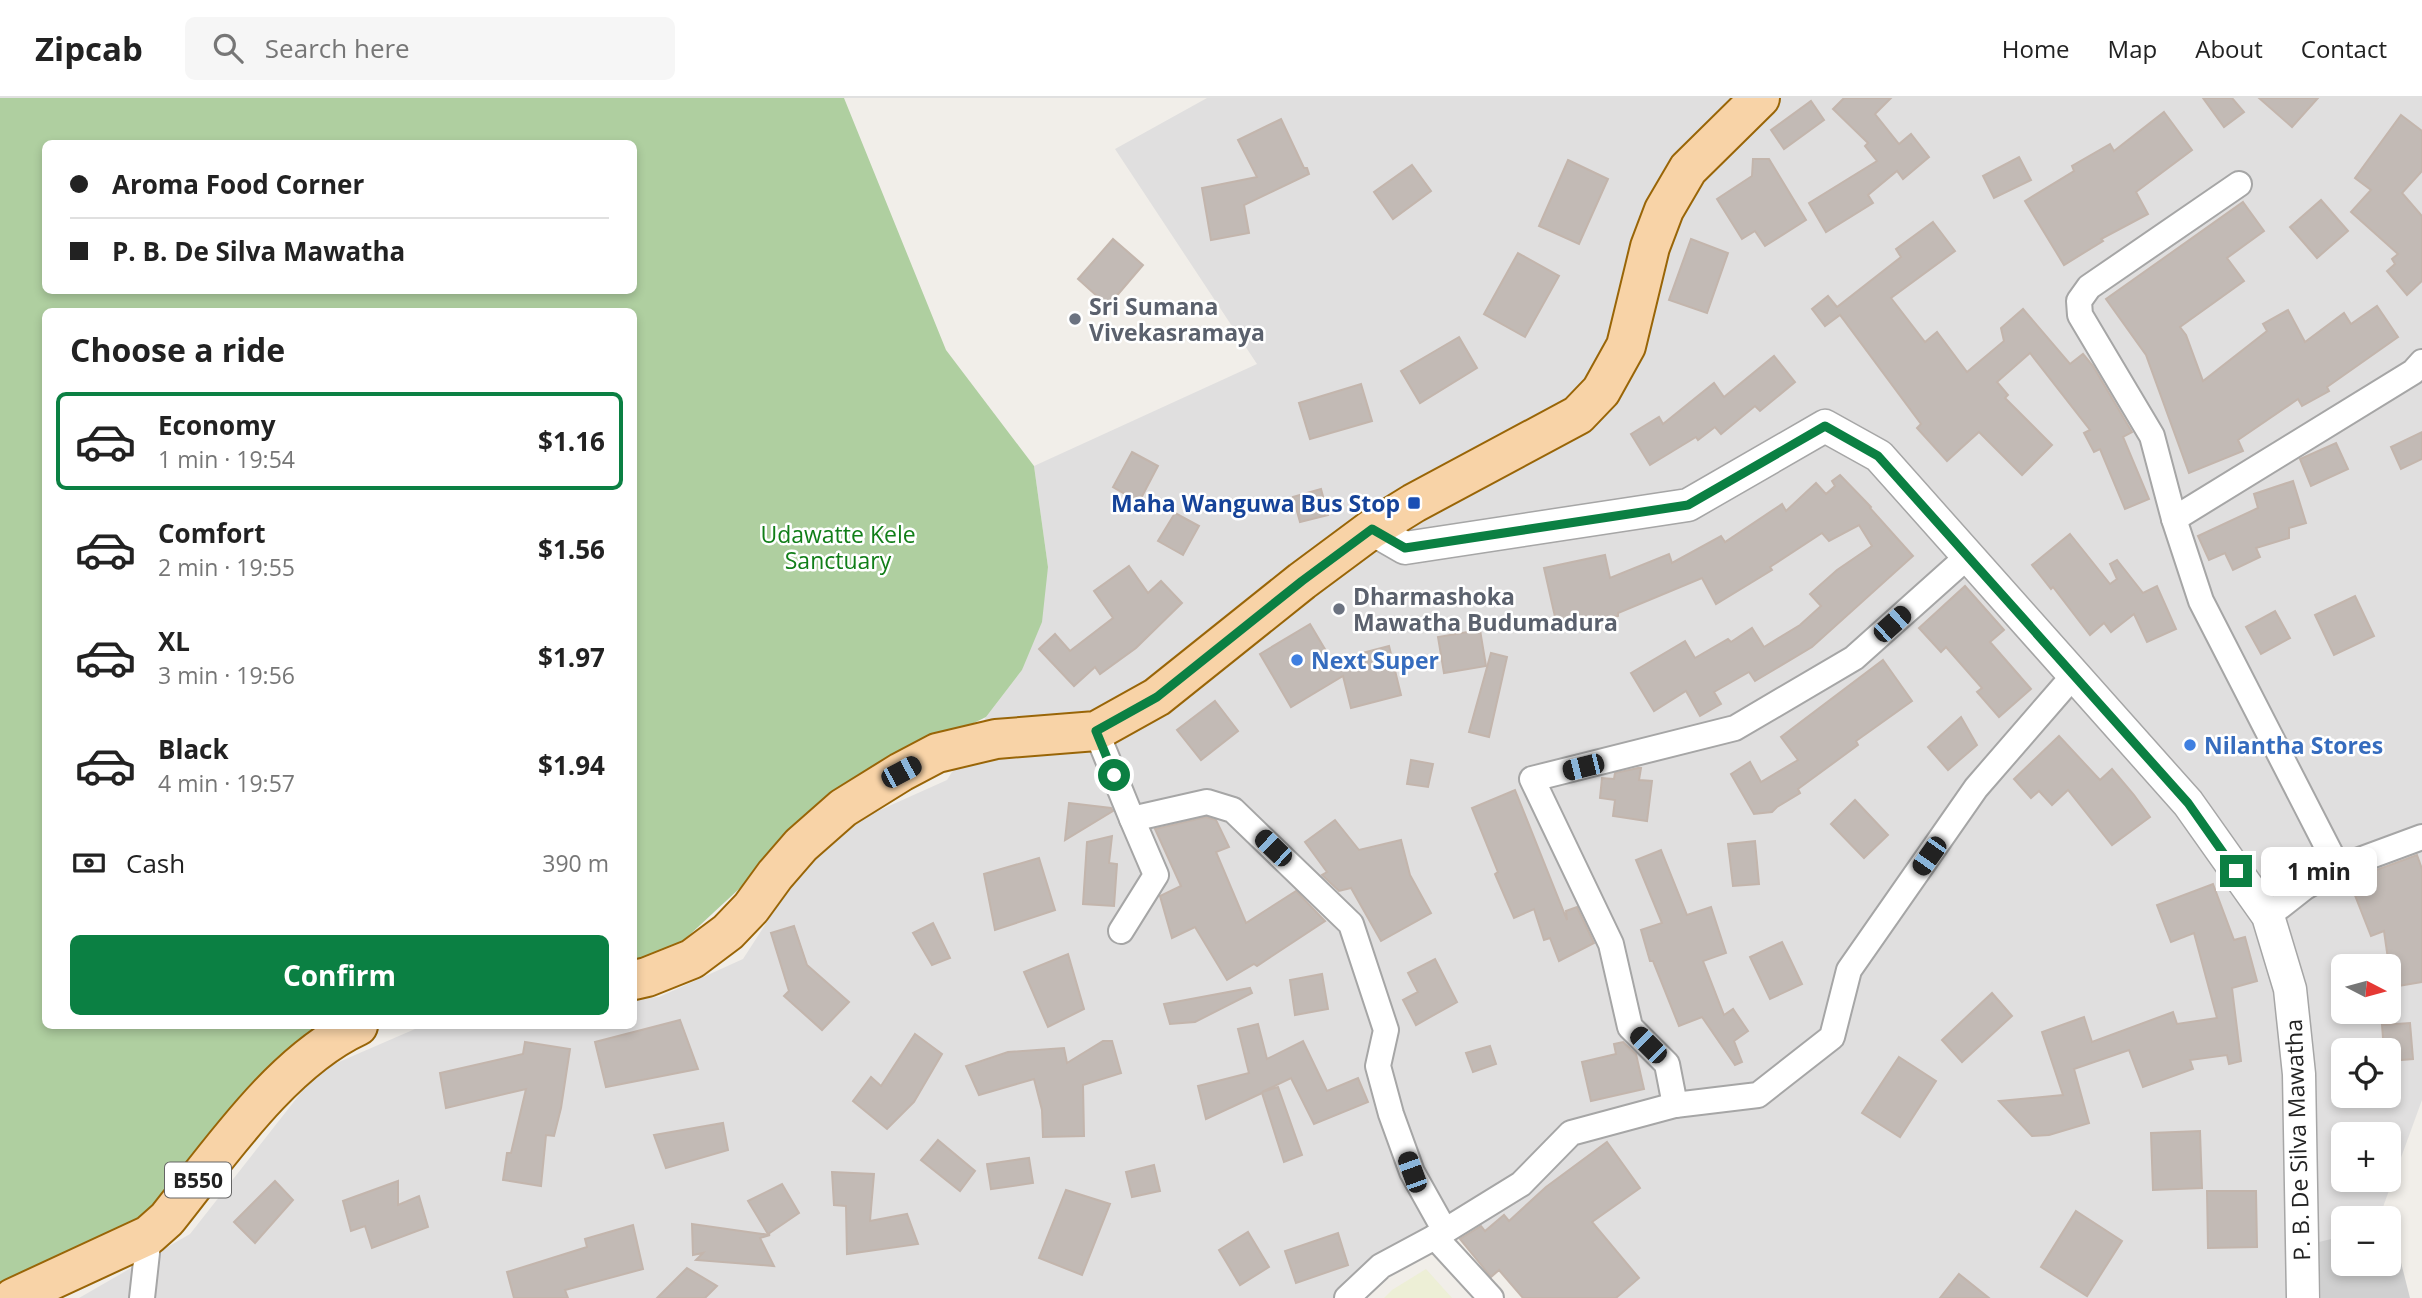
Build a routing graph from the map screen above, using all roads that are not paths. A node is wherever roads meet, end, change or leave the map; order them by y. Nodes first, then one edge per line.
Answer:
1 (1760, 98) edge
2 (2239, 184) dead end
3 (2422, 362) edge
4 (2174, 519) junction
5 (1372, 529) junction
6 (1967, 557) junction
7 (2074, 675) junction
8 (1096, 731) junction
9 (1132, 819) junction
10 (2422, 837) edge
11 (2338, 868) junction
12 (2268, 916) junction
13 (1121, 932) dead end
14 (637, 979) edge
15 (353, 1029) edge
16 (1675, 1105) junction
17 (1440, 1234) junction
18 (149, 1235) junction
19 (13, 1298) edge
20 (142, 1298) edge
21 (1347, 1298) edge
22 (1491, 1298) edge
23 (2303, 1298) edge

1 - 5 main road
2 - 4 street
3 - 4 street
4 - 11 street
5 - 6 street, P. B. De Silva Mawatha
5 - 8 main road
6 - 7 street, P. B. De Silva Mawatha
6 - 16 street
7 - 12 street, P. B. De Silva Mawatha
7 - 16 street
8 - 9 street
8 - 14 main road
9 - 13 street
9 - 17 street
10 - 11 street
11 - 12 street
12 - 23 street, P. B. De Silva Mawatha
15 - 18 main road, B550
16 - 17 street
17 - 21 street
17 - 22 street
18 - 19 main road, B550
18 - 20 street

